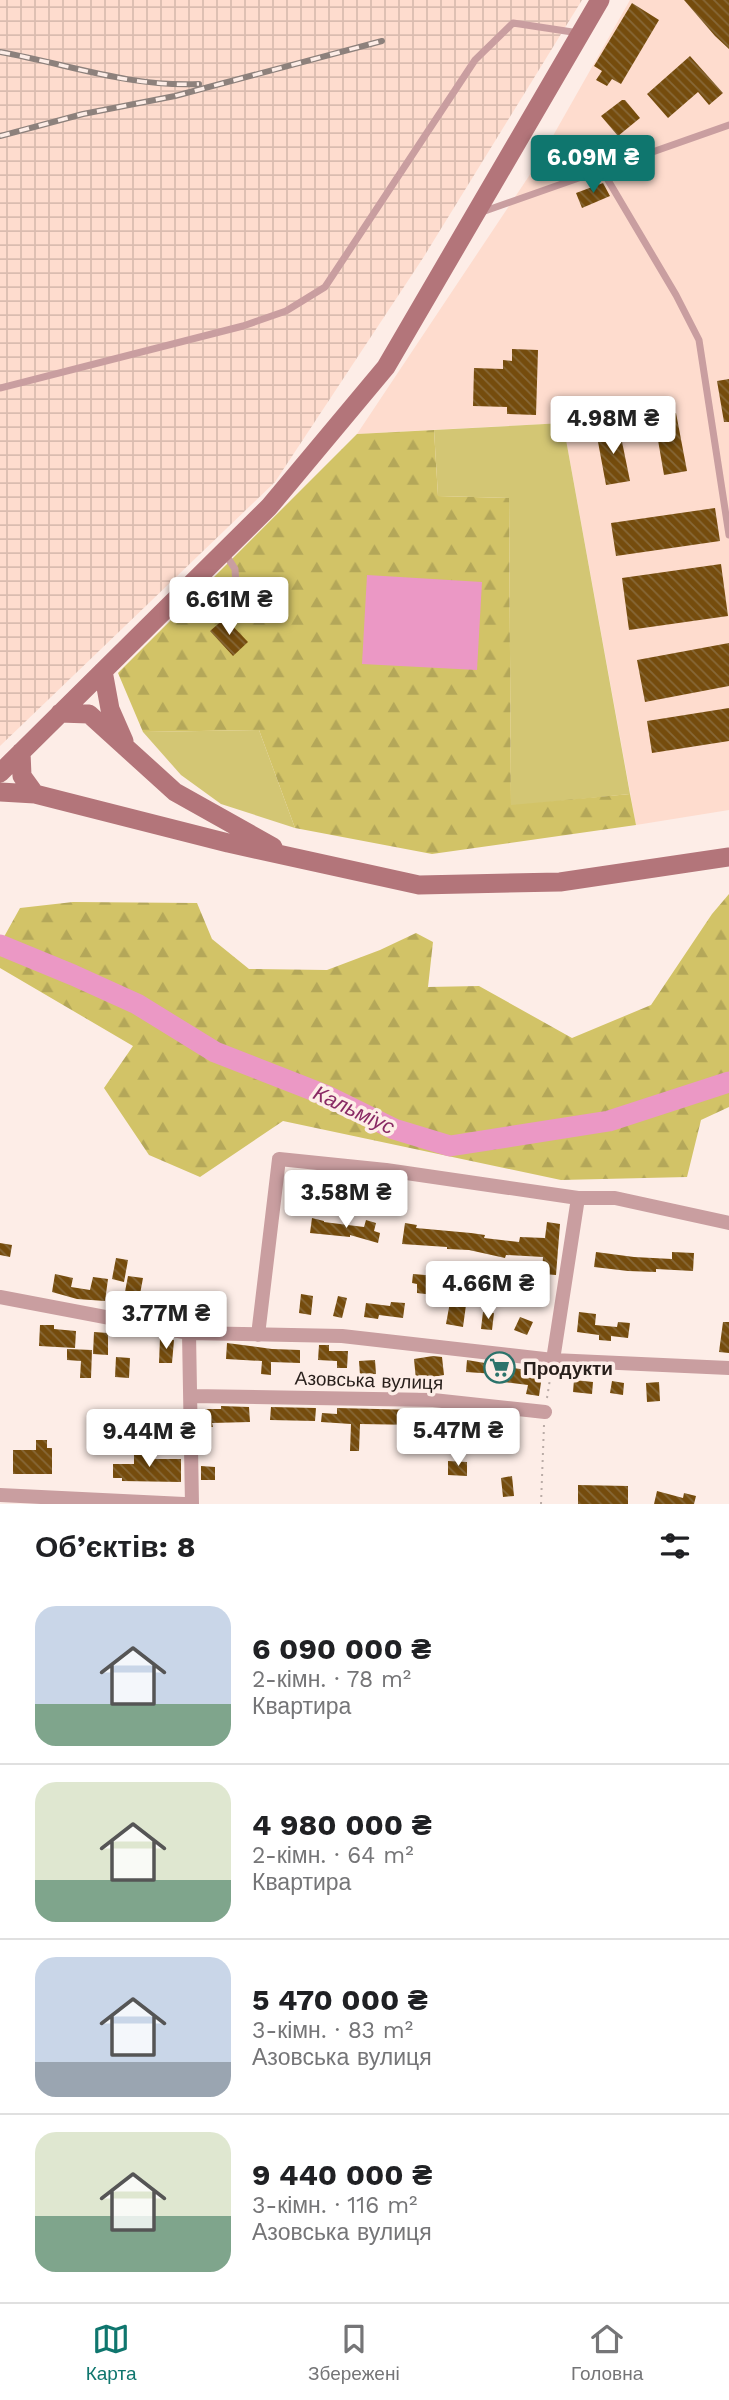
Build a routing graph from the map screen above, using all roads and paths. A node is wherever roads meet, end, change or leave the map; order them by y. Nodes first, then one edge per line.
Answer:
1 (600, 0) edge
2 (581, 33) junction
3 (729, 125) edge
4 (602, 170) junction
5 (475, 215) junction
6 (0, 388) edge
7 (729, 536) edge
8 (224, 551) junction
9 (238, 618) dead end
10 (103, 671) junction
11 (60, 713) junction
12 (126, 746) junction
13 (21, 752) junction
14 (0, 773) edge
15 (0, 792) edge
16 (35, 794) junction
17 (290, 856) junction
18 (729, 857) edge
19 (578, 1198) junction
20 (729, 1223) edge
21 (0, 1297) edge
22 (189, 1333) junction
23 (258, 1335) junction
24 (553, 1360) junction
25 (729, 1368) edge
26 (191, 1396) junction
27 (545, 1412) junction
28 (0, 1494) edge
29 (184, 1504) edge
30 (192, 1504) edge
31 (541, 1504) edge

1 - 2 street
2 - 5 street
2 - 6 lane
3 - 4 lane
4 - 5 lane
4 - 7 lane
5 - 8 street
8 - 9 lane
8 - 10 street
10 - 11 street
10 - 12 street
11 - 12 street
11 - 13 street
12 - 17 street
13 - 14 street
13 - 16 street
15 - 16 street
16 - 17 street
17 - 18 street
19 - 20 street
19 - 23 street
19 - 24 street
21 - 22 street
22 - 23 street
22 - 26 street
23 - 24 street
24 - 25 street
24 - 27 path
26 - 27 street, Азовська вулиця
26 - 30 street
27 - 31 path
28 - 29 street

